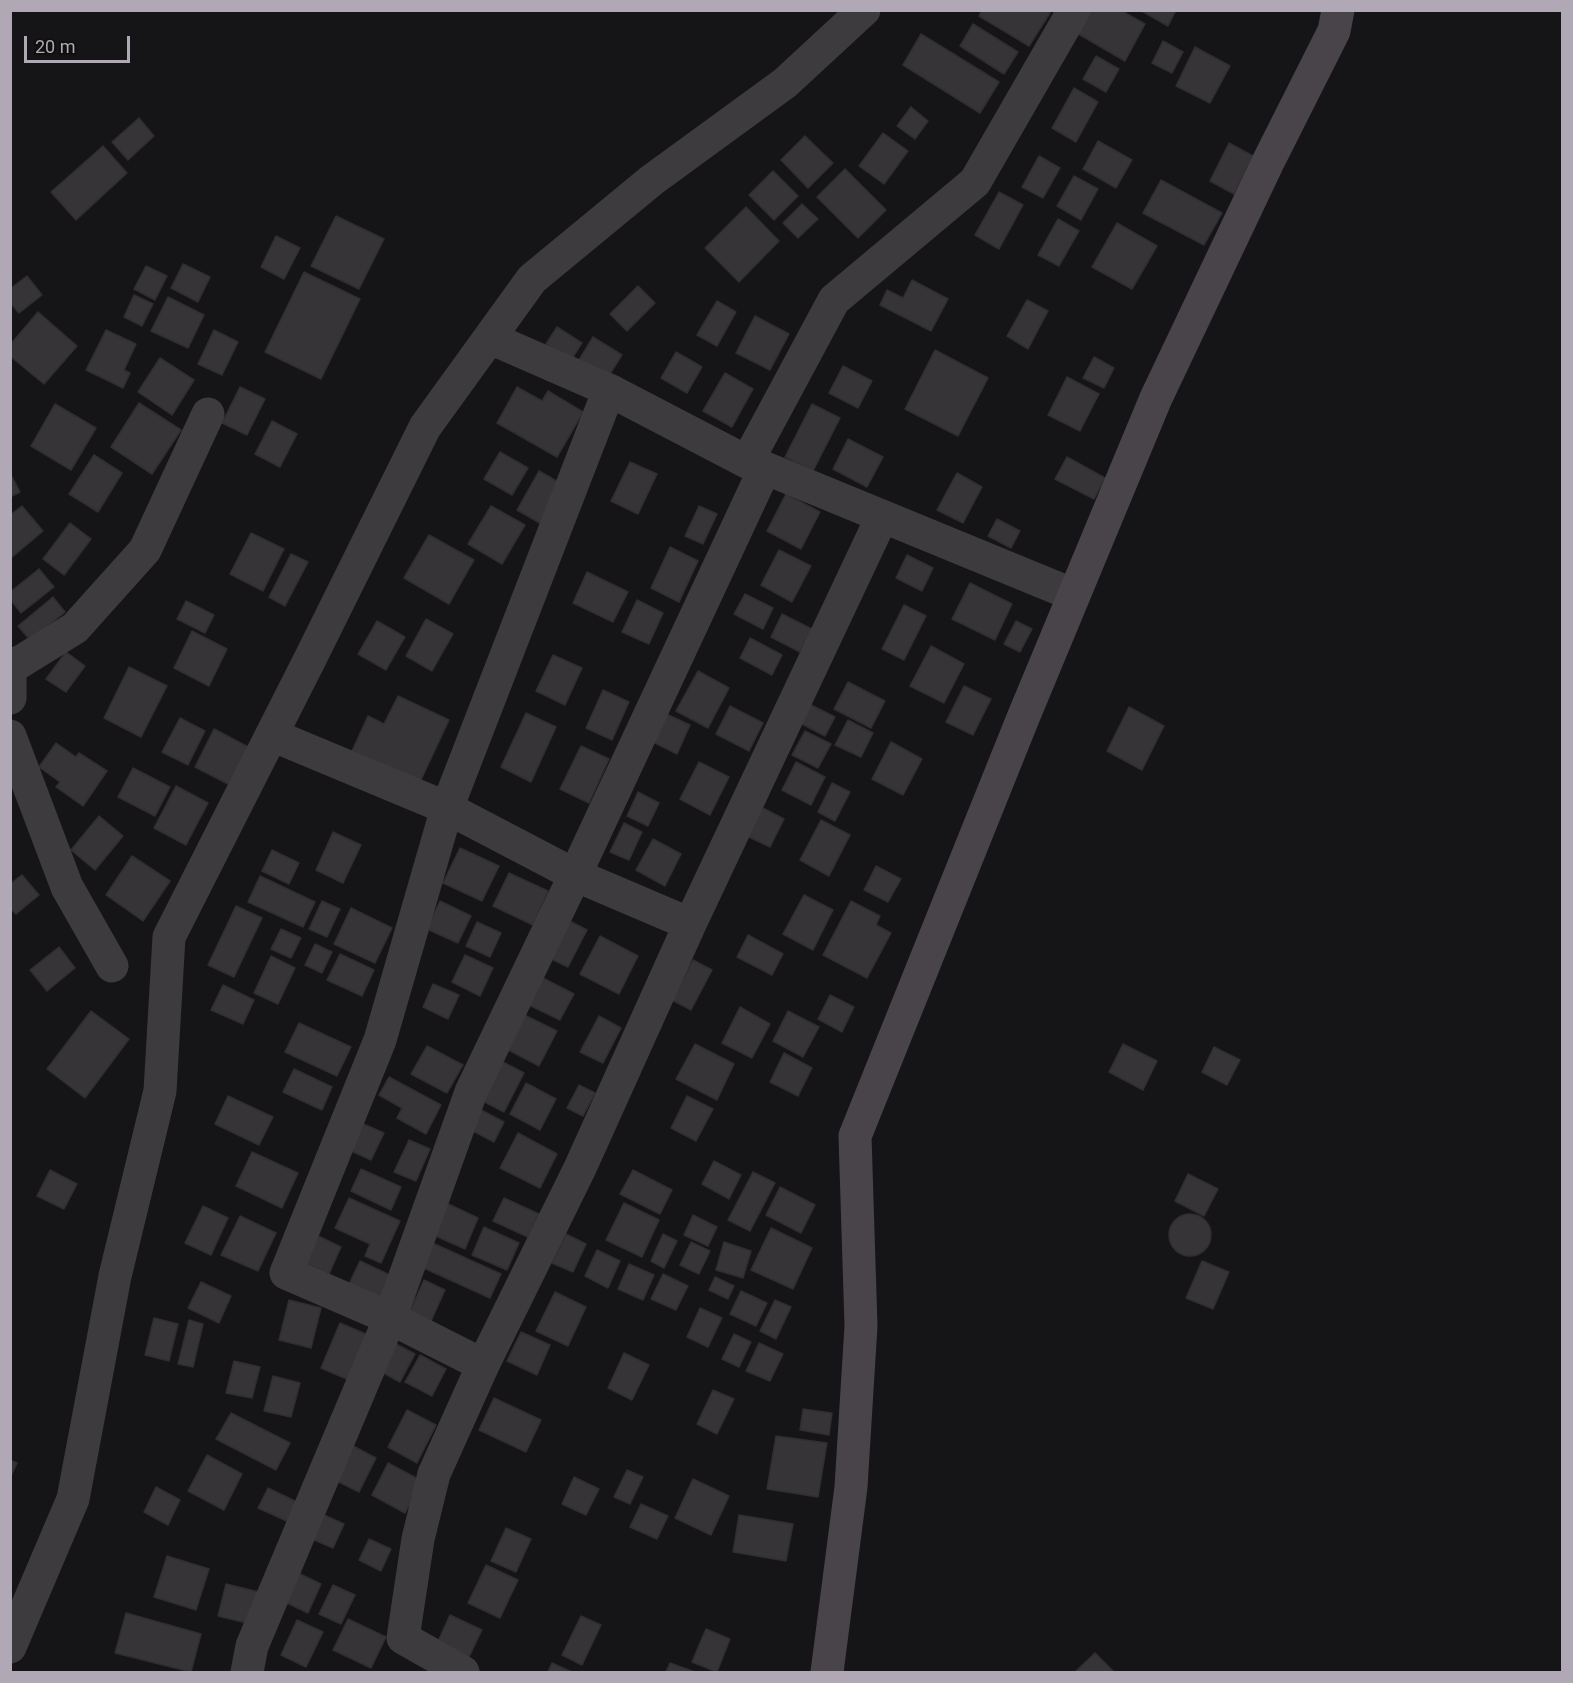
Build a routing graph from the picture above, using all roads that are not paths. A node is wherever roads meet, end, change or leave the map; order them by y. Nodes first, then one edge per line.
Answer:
1 (864, 10) edge
2 (1074, 10) edge
3 (1338, 10) edge
4 (490, 338) junction
5 (609, 390) junction
6 (208, 414) dead end
7 (756, 465) junction
8 (882, 517) junction
9 (1074, 595) junction
10 (11, 676) edge
11 (272, 735) junction
12 (10, 736) edge
13 (447, 808) junction
14 (575, 875) junction
15 (690, 924) junction
16 (112, 966) dead end
17 (390, 1318) junction
18 (483, 1365) junction
19 (10, 1647) edge
20 (247, 1672) edge
21 (463, 1672) edge
22 (827, 1672) edge

1 - 4 street
2 - 7 street
3 - 9 main road
4 - 5 street
4 - 11 street
5 - 7 street
5 - 13 street
6 - 10 street
7 - 8 street
7 - 14 street
8 - 9 street
8 - 15 street
9 - 22 main road
11 - 13 street
11 - 19 street
12 - 16 street
13 - 14 street
13 - 17 street
14 - 15 street
14 - 17 street
15 - 18 street
17 - 18 street
17 - 20 street
18 - 21 street

